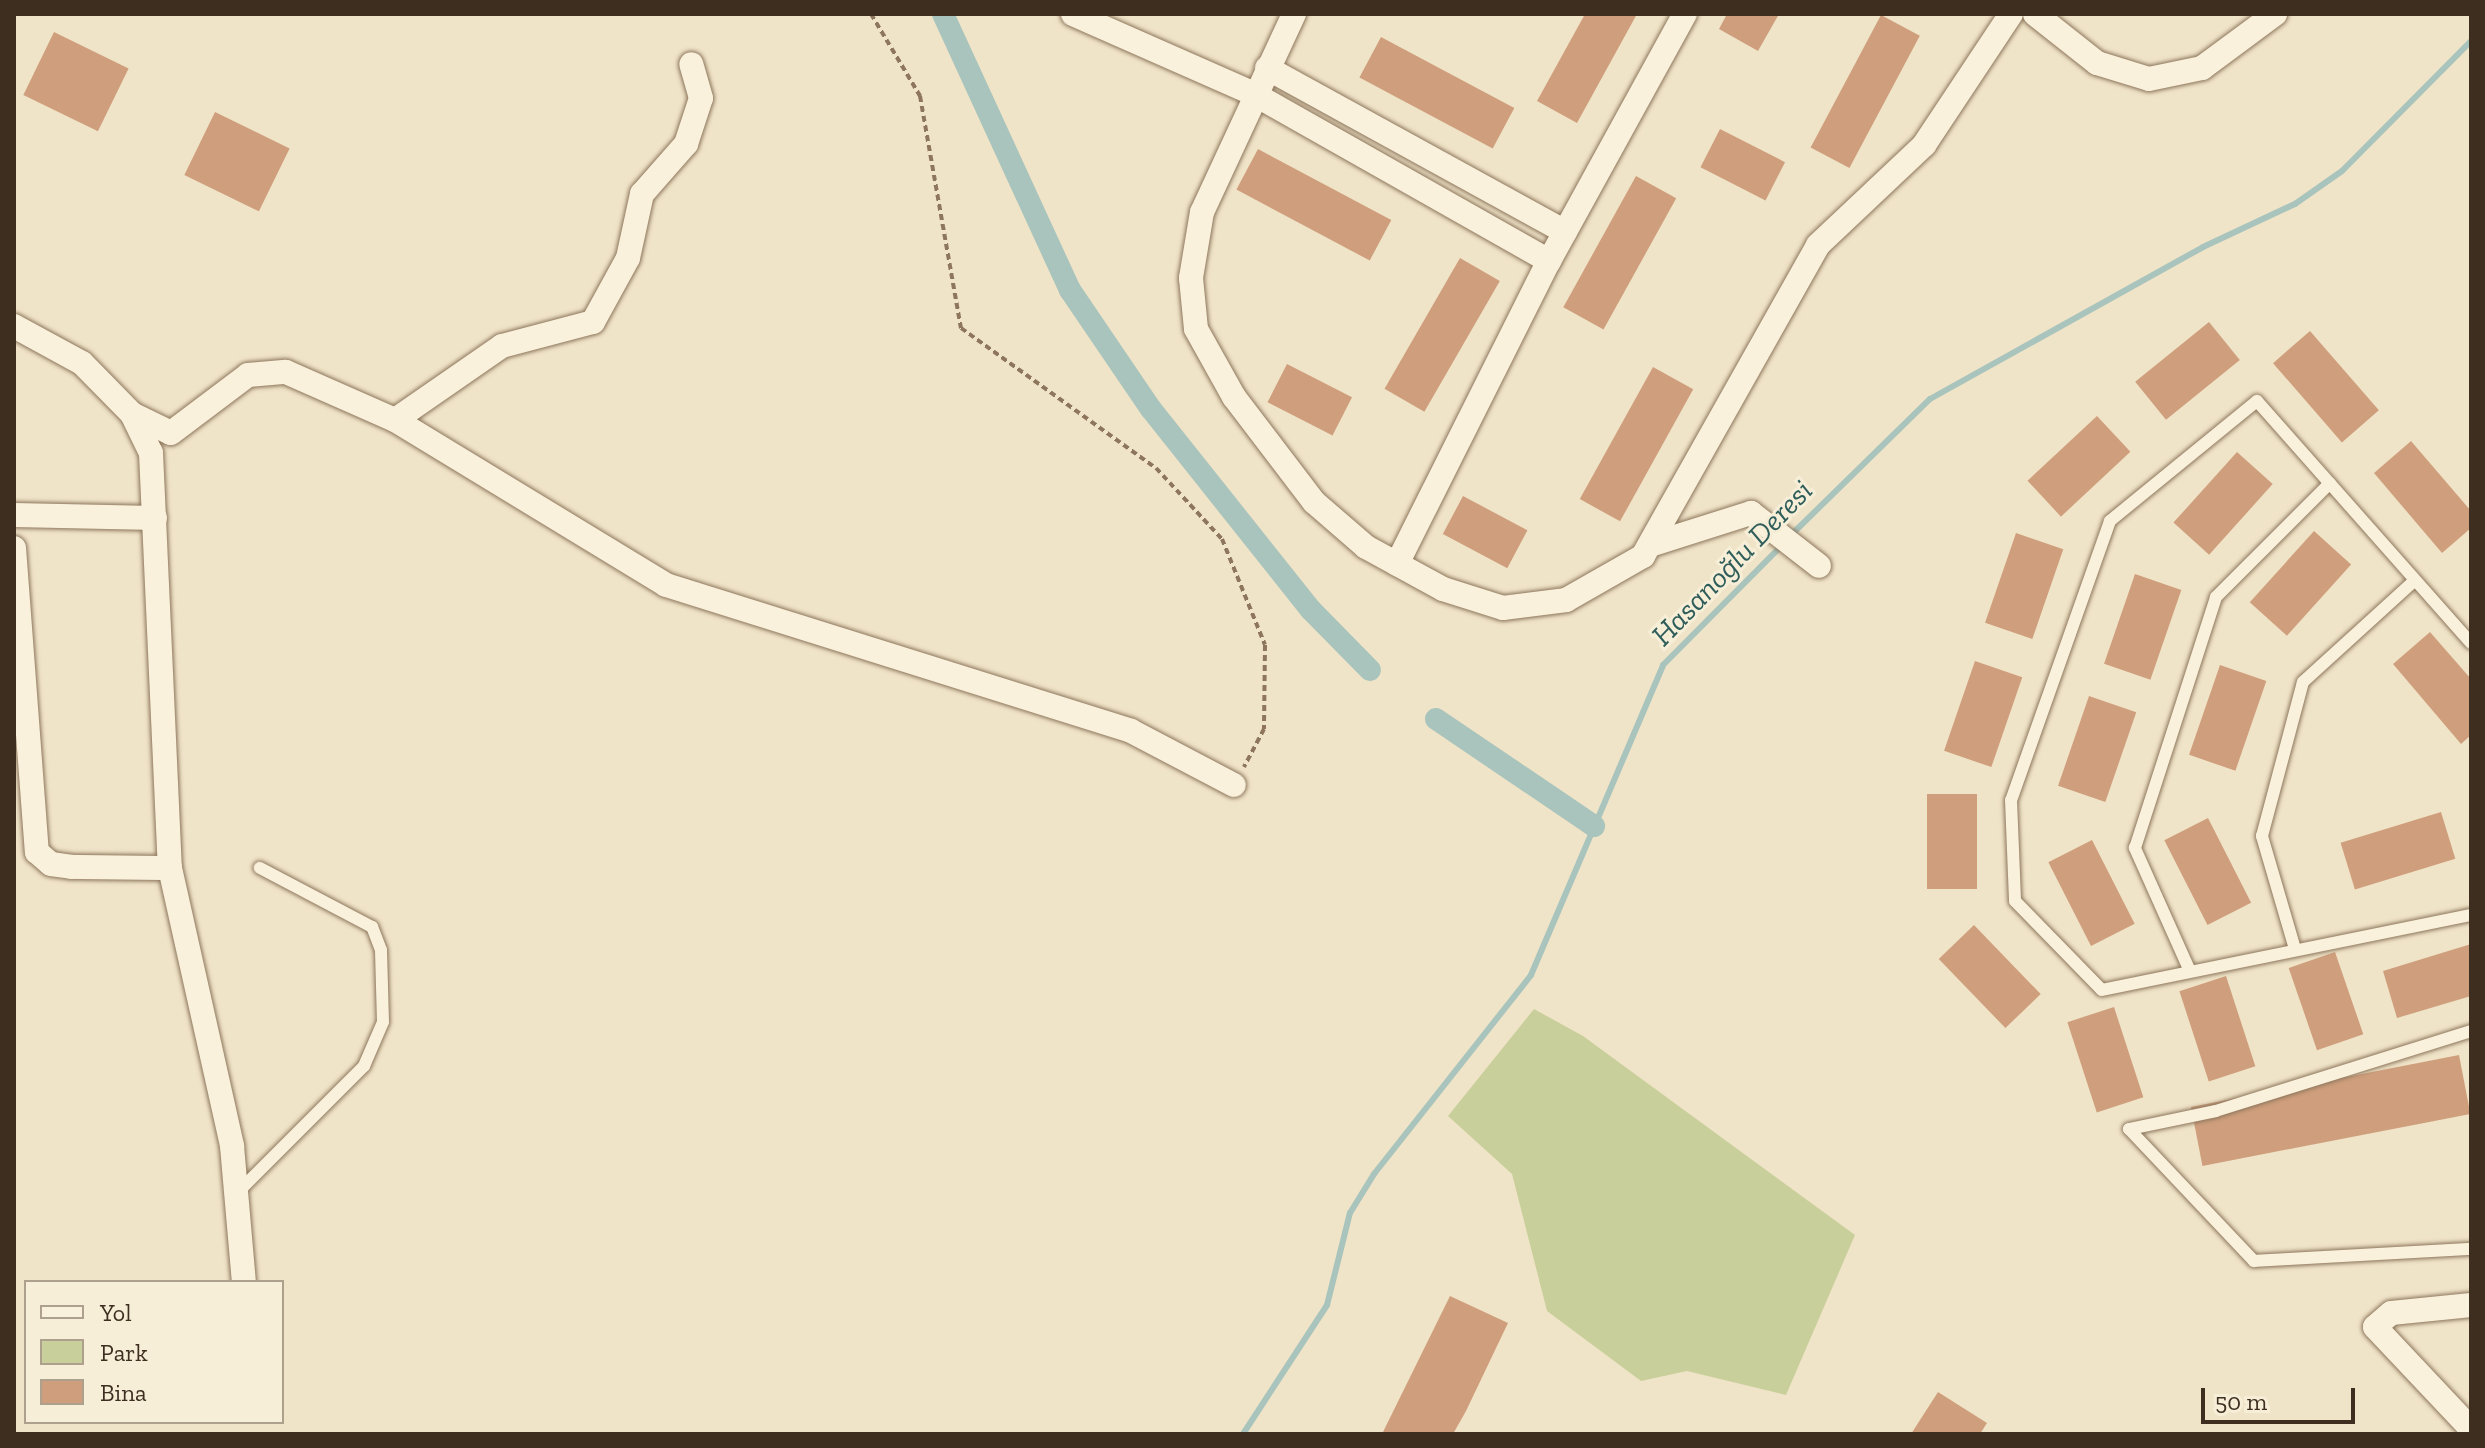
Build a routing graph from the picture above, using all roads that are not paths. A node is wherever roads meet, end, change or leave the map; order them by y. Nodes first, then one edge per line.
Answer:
1 (1073, 14) edge
2 (1294, 14) edge
3 (1685, 14) edge
4 (2011, 14) edge
5 (2035, 14) edge
6 (2275, 14) edge
7 (691, 64) dead end
8 (1267, 68) junction
9 (1254, 94) junction
10 (1565, 232) junction
11 (1549, 261) junction
12 (14, 326) edge
13 (132, 414) junction
14 (395, 420) junction
15 (2330, 483) junction
16 (14, 515) edge
17 (155, 518) junction
18 (1653, 544) junction
19 (14, 548) edge
20 (1397, 564) junction
21 (1819, 566) dead end
22 (2415, 580) junction
23 (2471, 643) edge
24 (1234, 785) road end
25 (170, 868) junction
26 (260, 868) dead end
27 (2471, 915) edge
28 (2295, 949) junction
29 (2189, 969) junction
30 (2471, 1031) edge
31 (237, 1193) junction
32 (2471, 1249) edge
33 (244, 1280) edge
34 (2471, 1305) edge
35 (2471, 1429) edge

1 - 9 street
2 - 8 street
3 - 10 street
4 - 18 street
5 - 6 street
7 - 14 street
8 - 9 street
8 - 10 street
9 - 11 street
9 - 20 street
10 - 11 street
11 - 20 street
12 - 13 street
13 - 14 street
13 - 17 street
14 - 24 street
15 - 22 lane
15 - 29 lane
15 - 29 lane
16 - 17 street
17 - 25 street
18 - 20 street
18 - 21 street
19 - 25 street
22 - 23 lane
22 - 28 lane
25 - 31 street
26 - 31 lane
27 - 28 lane
28 - 29 lane
30 - 32 lane
31 - 33 street
34 - 35 street

